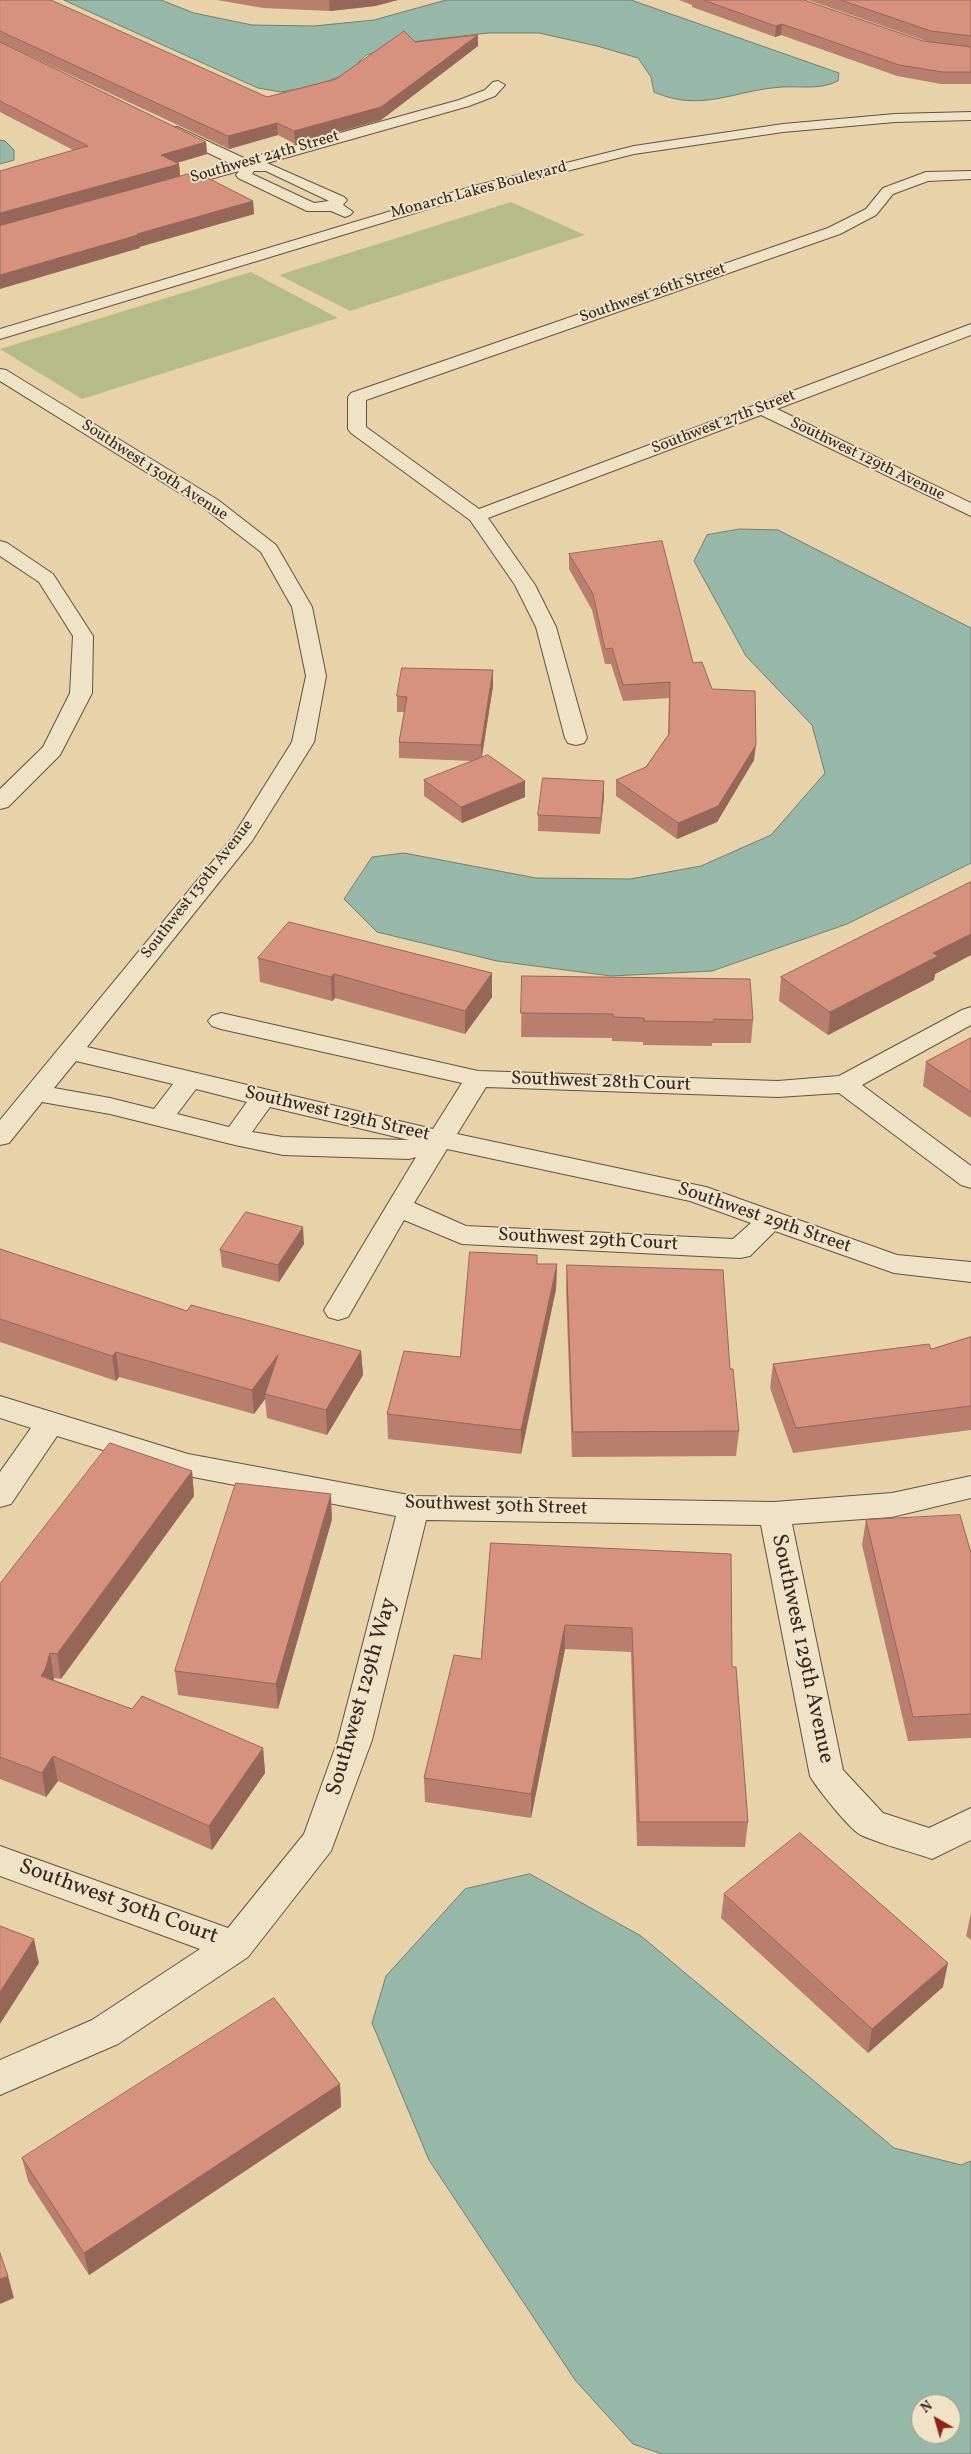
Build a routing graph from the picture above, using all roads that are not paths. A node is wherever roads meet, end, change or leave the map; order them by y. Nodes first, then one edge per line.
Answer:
1 (498, 85) dead end
2 (971, 104) edge
3 (971, 116) edge
4 (164, 125) edge
5 (626, 137) dead end
6 (247, 165) junction
7 (971, 175) edge
8 (150, 190) edge
9 (308, 223) dead end
10 (0, 334) edge
11 (966, 335) edge
12 (0, 374) edge
13 (763, 409) junction
14 (971, 510) edge
15 (476, 516) junction
16 (0, 547) edge
17 (576, 738) dead end
18 (0, 802) edge
19 (971, 1015) edge
20 (220, 1021) dead end
21 (69, 1051) junction
22 (478, 1079) junction
23 (190, 1080) junction
24 (844, 1084) junction
25 (35, 1093) junction
26 (264, 1098) junction
27 (160, 1119) junction
28 (0, 1136) edge
29 (236, 1137) junction
30 (439, 1139) junction
31 (971, 1179) edge
32 (398, 1208) junction
33 (772, 1219) junction
34 (971, 1272) edge
35 (338, 1310) dead end
36 (0, 1407) edge
37 (51, 1422) junction
38 (971, 1487) edge
39 (0, 1496) edge
40 (414, 1508) junction
41 (774, 1514) junction
42 (971, 1823) edge
43 (0, 1861) edge
44 (235, 1946) junction
45 (0, 2078) edge

1 - 6 street, Southwest 24th Street
2 - 5 street
3 - 10 street, Monarch Lakes Boulevard
4 - 6 street
6 - 8 street, Southwest 24th Street
6 - 9 street
7 - 15 street, Southwest 26th Street
11 - 13 street, Southwest 27th Street
12 - 21 street, Southwest 130th Avenue
13 - 14 street, Southwest 129th Avenue
13 - 15 street, Southwest 27th Street
15 - 17 street
16 - 18 street
19 - 24 street, Southwest 28th Court
20 - 22 street, Southwest 28th Court
21 - 23 street, Southwest 129th Street
21 - 25 street, Southwest 130th Avenue
22 - 24 street, Southwest 28th Court
22 - 30 street
23 - 26 street, Southwest 129th Street
23 - 27 street
24 - 31 street
25 - 27 street, Southwest 129th Street
25 - 28 street, Southwest 130th Avenue
26 - 29 street
26 - 30 street, Southwest 129th Street
27 - 29 street, Southwest 129th Street
29 - 30 street, Southwest 129th Street
30 - 32 street
30 - 33 street, Southwest 29th Street
32 - 33 street, Southwest 29th Court
32 - 35 street
33 - 34 street, Southwest 29th Street
36 - 37 street, Southwest 30th Street
37 - 39 street
37 - 40 street, Southwest 30th Street
38 - 41 street, Southwest 30th Street
40 - 41 street, Southwest 30th Street
40 - 44 street, Southwest 129th Way
41 - 42 street, Southwest 129th Avenue
43 - 44 street, Southwest 30th Court
44 - 45 street, Southwest 129th Way

